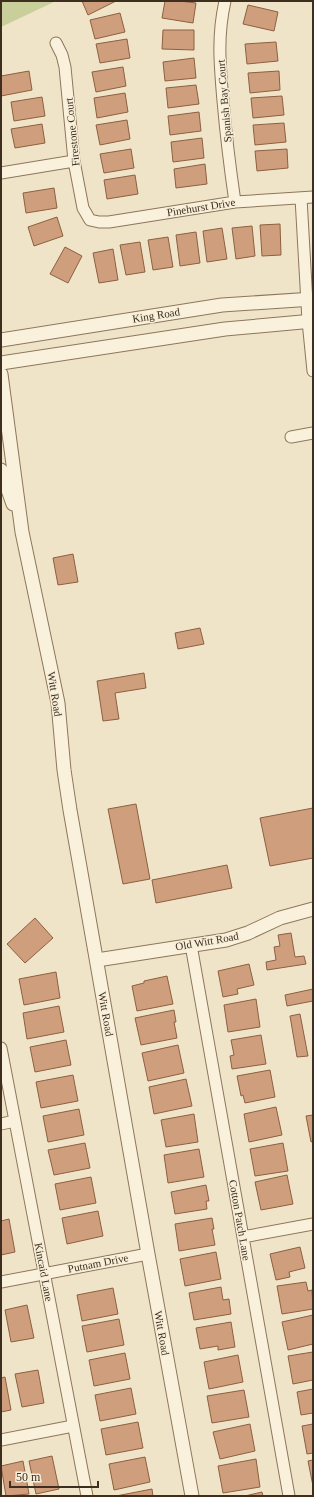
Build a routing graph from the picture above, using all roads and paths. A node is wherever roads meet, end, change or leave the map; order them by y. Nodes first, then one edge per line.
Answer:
1 (225, 1) edge
2 (56, 43) dead end
3 (74, 161) junction
4 (1, 173) edge
5 (313, 197) edge
6 (301, 198) junction
7 (235, 202) junction
8 (90, 220) joint
9 (310, 299) edge
10 (311, 321) edge
11 (1, 340) edge
12 (1, 363) edge
13 (313, 372) edge
14 (1, 374) edge
15 (313, 433) edge
16 (290, 437) dead end
17 (1, 470) edge
18 (22, 532) junction
19 (313, 909) edge
20 (190, 945) junction
21 (97, 960) junction
22 (1, 1048) edge
23 (15, 1121) junction
24 (1, 1124) edge
25 (313, 1224) edge
26 (242, 1237) junction
27 (148, 1254) junction
28 (44, 1274) junction
29 (1, 1282) edge
30 (73, 1426) junction
31 (1, 1440) edge
32 (87, 1496) edge
33 (192, 1496) edge
34 (289, 1496) edge

1 - 7 street, Spanish Bay Court
2 - 3 street, Firestone Court
3 - 4 street
3 - 8 street, Firestone Court
5 - 6 street, Pinehurst Drive
6 - 7 street, Pinehurst Drive
6 - 9 street
7 - 8 street, Pinehurst Drive
9 - 10 street
9 - 11 street, King Road
10 - 12 street
10 - 13 street
14 - 18 street, Witt Road
15 - 16 street
17 - 18 street, Witt Road
18 - 21 street, Witt Road
19 - 20 street, Old Witt Road
20 - 21 street, Old Witt Road
20 - 26 street, Cotton Patch Lane
21 - 27 street, Witt Road
22 - 23 street, Kincaid Lane
23 - 24 street
23 - 28 street, Kincaid Lane
25 - 26 street
26 - 34 street, Cotton Patch Lane
27 - 28 street, Putnam Drive
27 - 33 street, Witt Road
28 - 29 street, Putnam Drive
28 - 30 street, Kincaid Lane
30 - 31 street
30 - 32 street, Kincaid Lane

